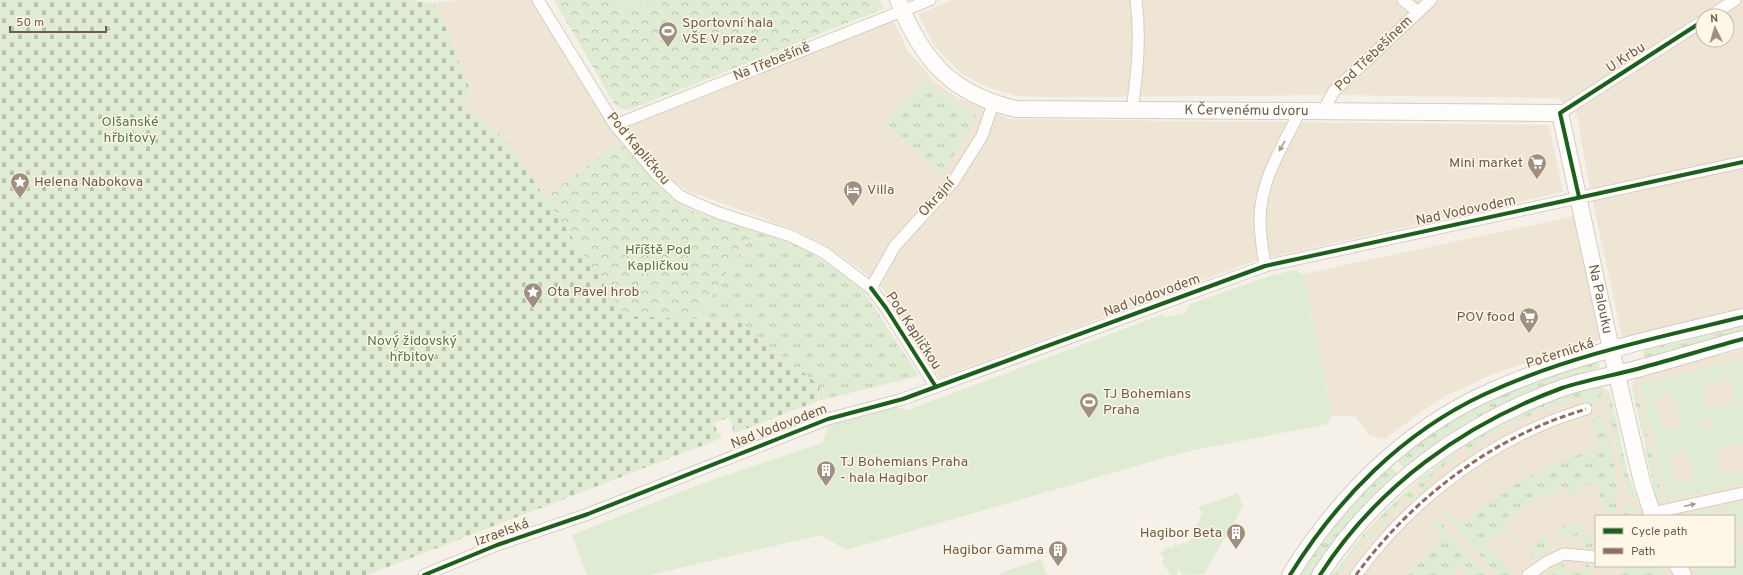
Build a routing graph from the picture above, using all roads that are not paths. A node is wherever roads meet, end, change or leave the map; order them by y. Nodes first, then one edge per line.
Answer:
1 (538, 0) edge
2 (930, 0) edge
3 (1136, 0) edge
4 (1403, 0) edge
5 (1431, 0) edge
6 (1735, 0) edge
7 (900, 5) edge
8 (1722, 8) edge
9 (1418, 12) junction
10 (1695, 26) edge
11 (993, 104) junction
12 (1132, 110) junction
13 (1300, 111) junction
14 (1323, 111) junction
15 (1560, 113) junction
16 (614, 125) junction
17 (1743, 162) edge
18 (1579, 197) junction
19 (1265, 266) junction
20 (871, 288) junction
21 (1743, 317) edge
22 (1743, 340) edge
23 (1611, 349) junction
24 (1617, 374) junction
25 (936, 387) junction
26 (1586, 409) dead end
27 (1743, 493) edge
28 (588, 514) joint
29 (1652, 514) edge
30 (1595, 557) edge
31 (424, 575) edge
32 (1290, 575) edge
33 (1320, 575) edge
34 (1356, 575) edge
35 (1528, 575) edge

1 - 16 street, Pod Kapličkou
2 - 7 street, Na Třebešíně
3 - 12 street
4 - 9 street
5 - 9 street, Pod Třebešínem
6 - 8 street
7 - 11 street, K Červenému dvoru
7 - 16 street, Na Třebešíně
9 - 14 street, Pod Třebešínem
10 - 15 street, U Krbu
11 - 12 street, K Červenému dvoru
11 - 20 street, Okrajní
12 - 13 street, K Červenému dvoru
13 - 14 street, K Červenému dvoru
13 -> 19 street
14 - 15 street, K Červenému dvoru
15 - 18 street
16 - 20 street, Pod Kapličkou
17 - 18 street, Nad Vodovodem
18 - 19 street, Nad Vodovodem
18 - 23 street, Na Palouku
19 - 25 street, Nad Vodovodem
20 - 25 street, Pod Kapličkou
21 - 23 street, Počernická
22 - 24 street
23 - 24 street, Na Palouku
23 - 32 street, Počernická
24 - 29 street, Na Palouku
24 - 33 street
25 - 28 street, Nad Vodovodem
26 - 34 street
29 -> 27 street
28 - 31 street, Izraelská
30 - 35 street

